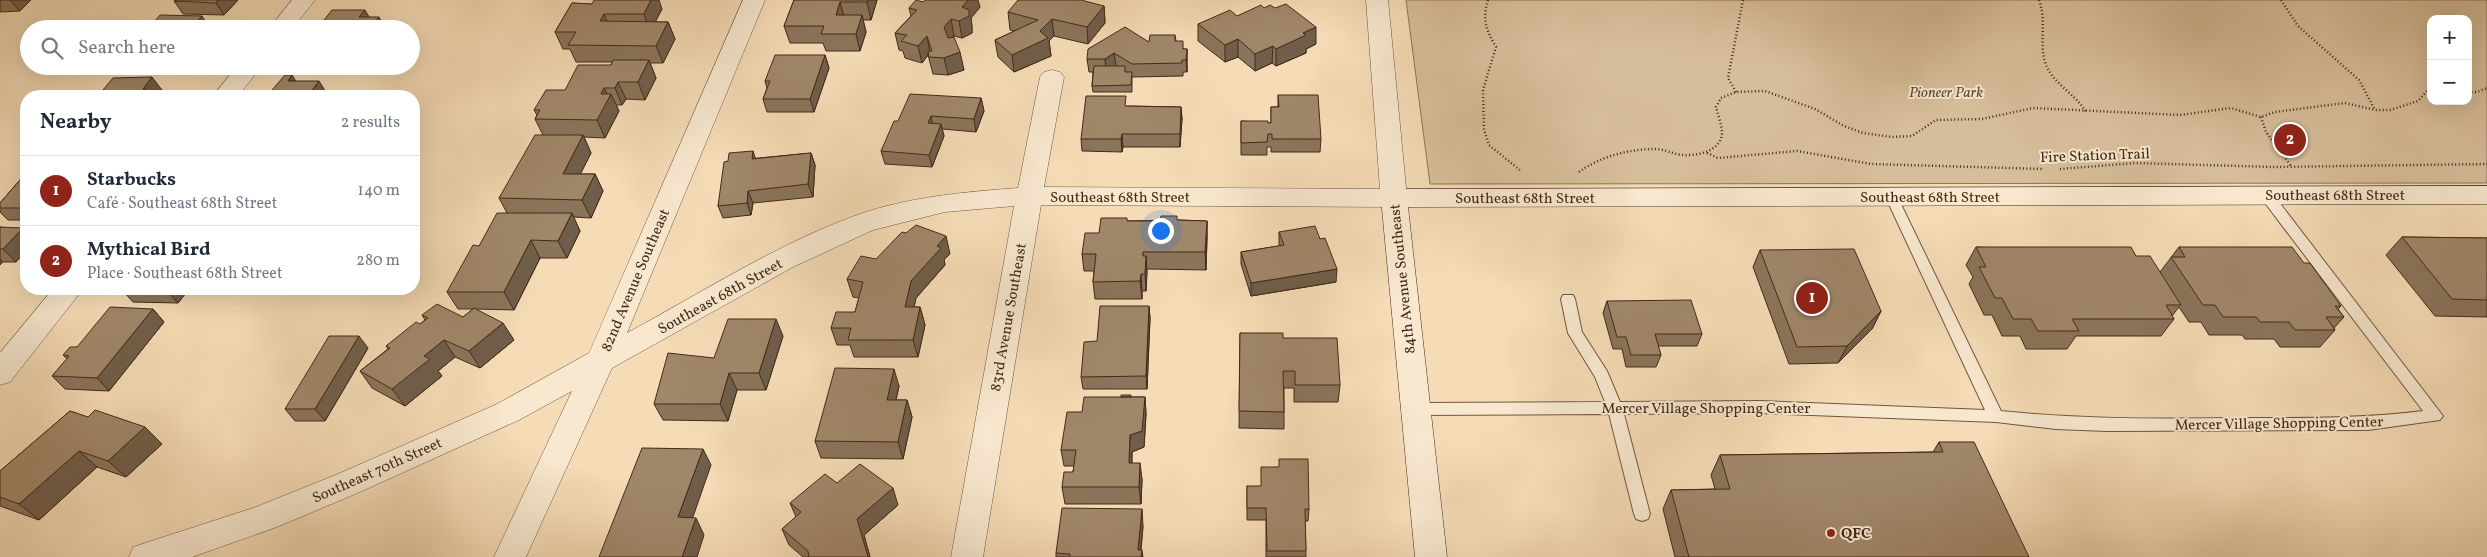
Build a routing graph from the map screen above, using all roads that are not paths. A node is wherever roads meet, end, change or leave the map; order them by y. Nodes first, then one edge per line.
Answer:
1 (304, 0) edge
2 (754, 0) edge
3 (1376, 0) edge
4 (287, 20) edge
5 (243, 75) edge
6 (1052, 78) dead end
7 (231, 90) edge
8 (2487, 195) edge
9 (1029, 196) junction
10 (2267, 196) junction
11 (1394, 198) junction
12 (1892, 198) junction
13 (64, 295) edge
14 (1568, 299) dead end
15 (600, 362) junction
16 (0, 374) edge
17 (1416, 408) junction
18 (1615, 408) junction
19 (1996, 416) junction
20 (1642, 514) dead end
21 (145, 557) edge
22 (510, 557) edge
23 (967, 557) edge
24 (1431, 557) edge

1 - 4 street
2 - 15 street, 82nd Avenue Southeast
3 - 11 street, 84th Avenue Southeast
5 - 7 street
6 - 9 street, 83rd Avenue Southeast
8 - 10 street, Southeast 68th Street
9 - 11 street, Southeast 68th Street
9 - 15 street, Southeast 68th Street
9 - 23 street, 83rd Avenue Southeast
10 - 12 street, Southeast 68th Street
10 - 19 lane, Mercer Village Shopping Center
11 - 12 street, Southeast 68th Street
11 - 17 street, 84th Avenue Southeast
12 - 19 lane
13 - 16 street
14 - 18 lane
15 - 21 street, Southeast 70th Street
15 - 22 street, 82nd Avenue Southeast
17 - 18 lane, Mercer Village Shopping Center
17 - 24 street, 84th Avenue Southeast
18 - 19 lane, Mercer Village Shopping Center
18 - 20 lane

